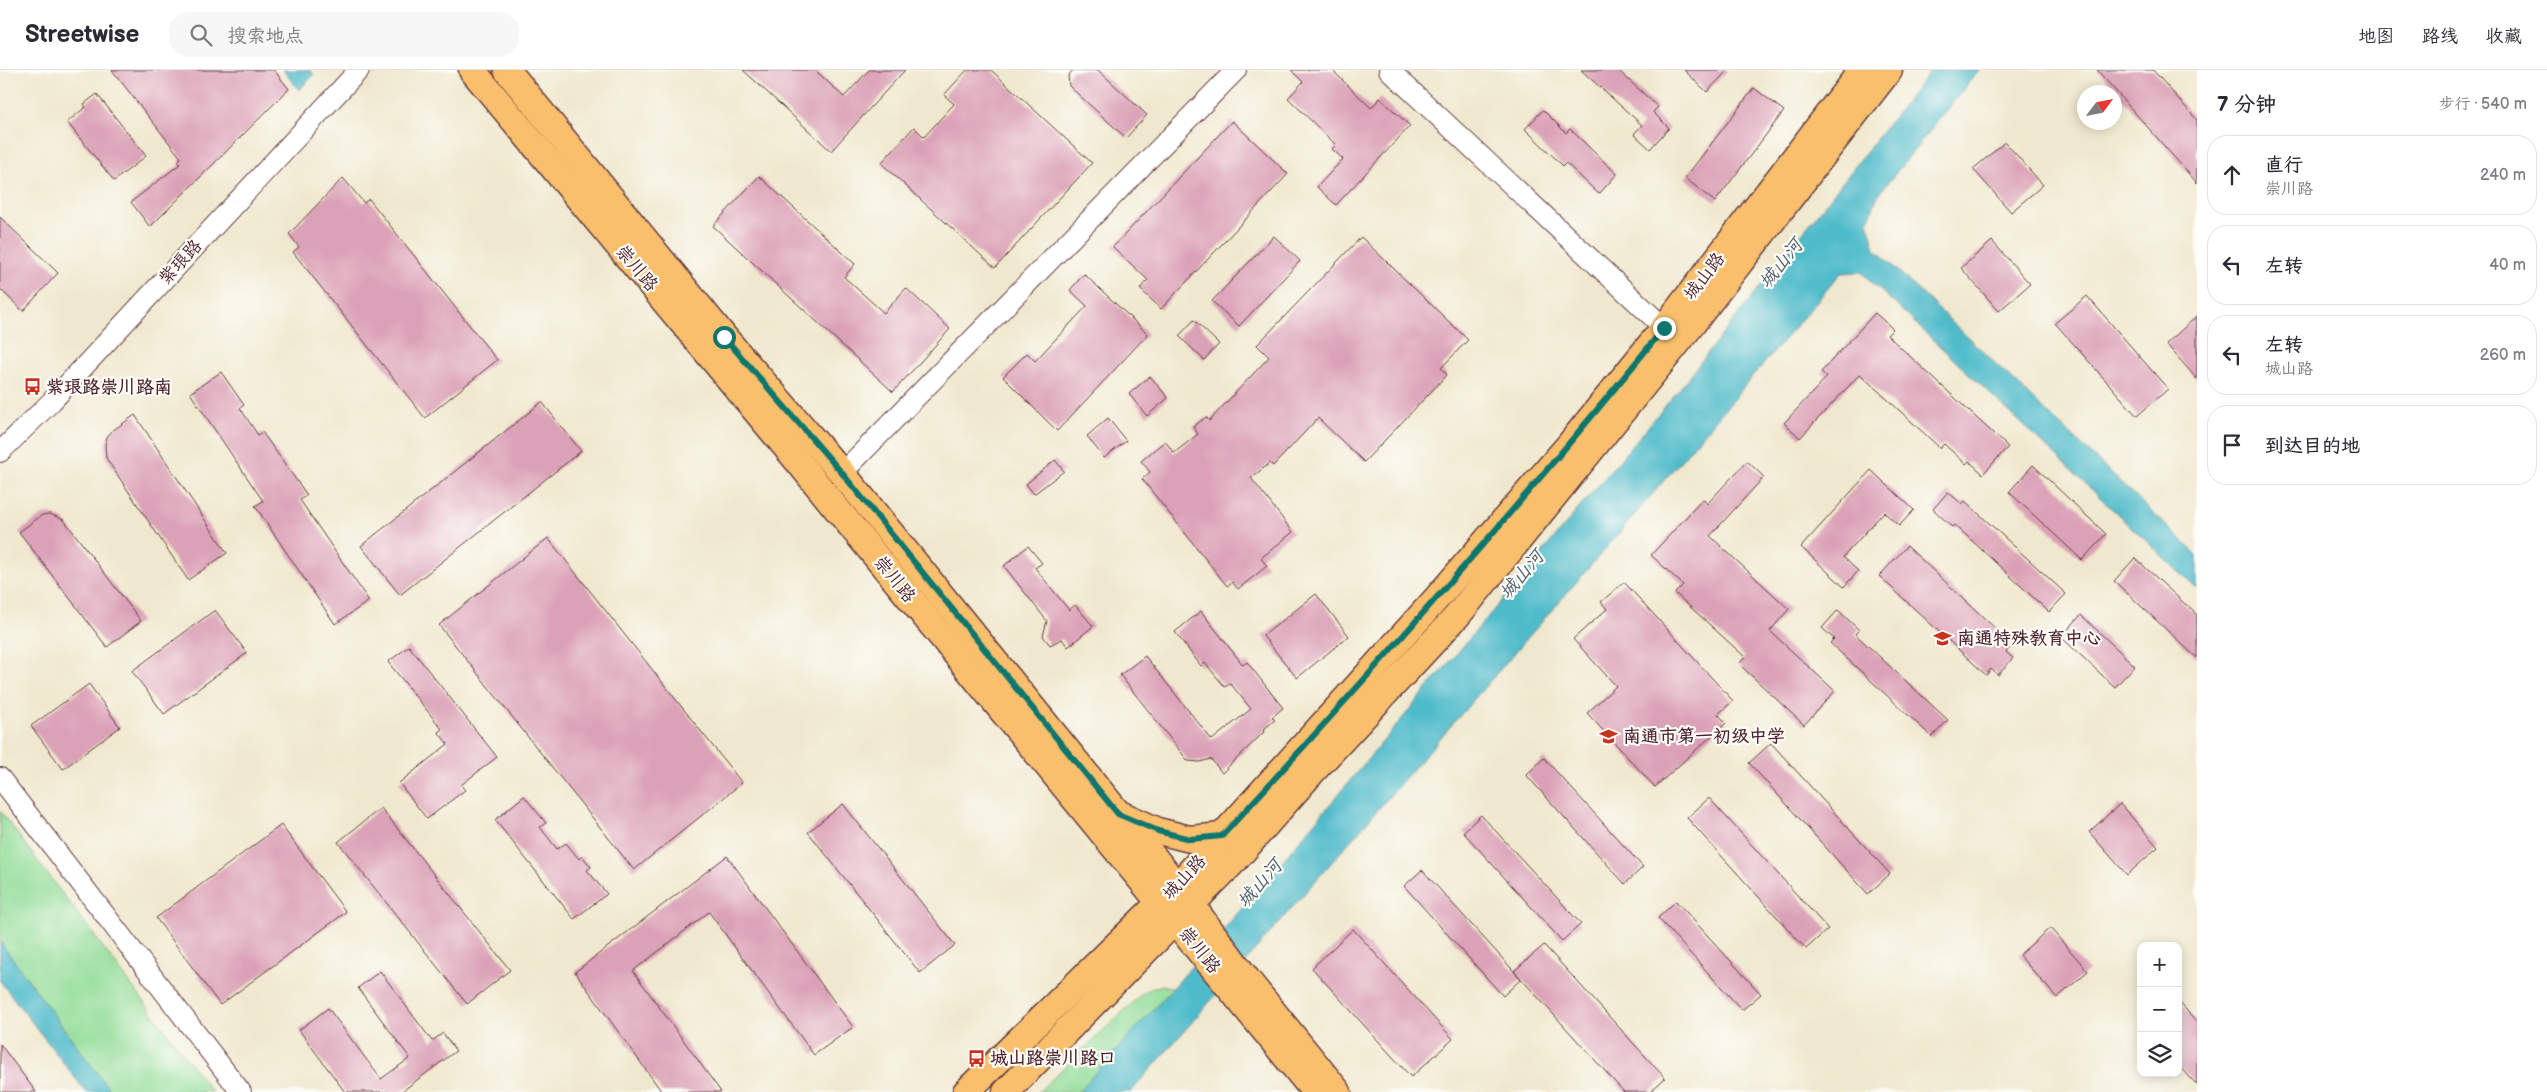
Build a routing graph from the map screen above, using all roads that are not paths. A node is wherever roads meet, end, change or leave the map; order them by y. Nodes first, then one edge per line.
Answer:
1 (358, 70) edge
2 (472, 70) edge
3 (507, 70) edge
4 (1236, 70) edge
5 (1389, 70) edge
6 (1862, 70) edge
7 (1889, 70) edge
8 (1672, 335) junction
9 (0, 452) edge
10 (842, 473) junction
11 (0, 778) edge
12 (1118, 814) junction
13 (1222, 836) junction
14 (1183, 913) junction
15 (1243, 988) junction
16 (241, 1092) edge
17 (966, 1092) edge
18 (1006, 1092) edge
19 (1315, 1092) edge
20 (1338, 1092) edge

1 - 9 street, 紫琅路
2 - 14 main road, 崇川路
3 - 10 main road, 崇川路
4 - 10 street
5 - 8 street
6 - 8 main road, 城山路
7 - 8 main road, 城山路
8 - 13 main road, 城山路
8 - 14 main road, 城山路
10 - 12 main road, 崇川路
11 - 16 street
12 - 13 main road
12 - 14 main road, 崇川路
13 - 14 main road, 城山路
14 - 15 main road, 崇川路
14 - 17 main road, 城山路
14 - 18 main road, 城山路
15 - 19 main road, 崇川路
15 - 20 main road, 崇川路

